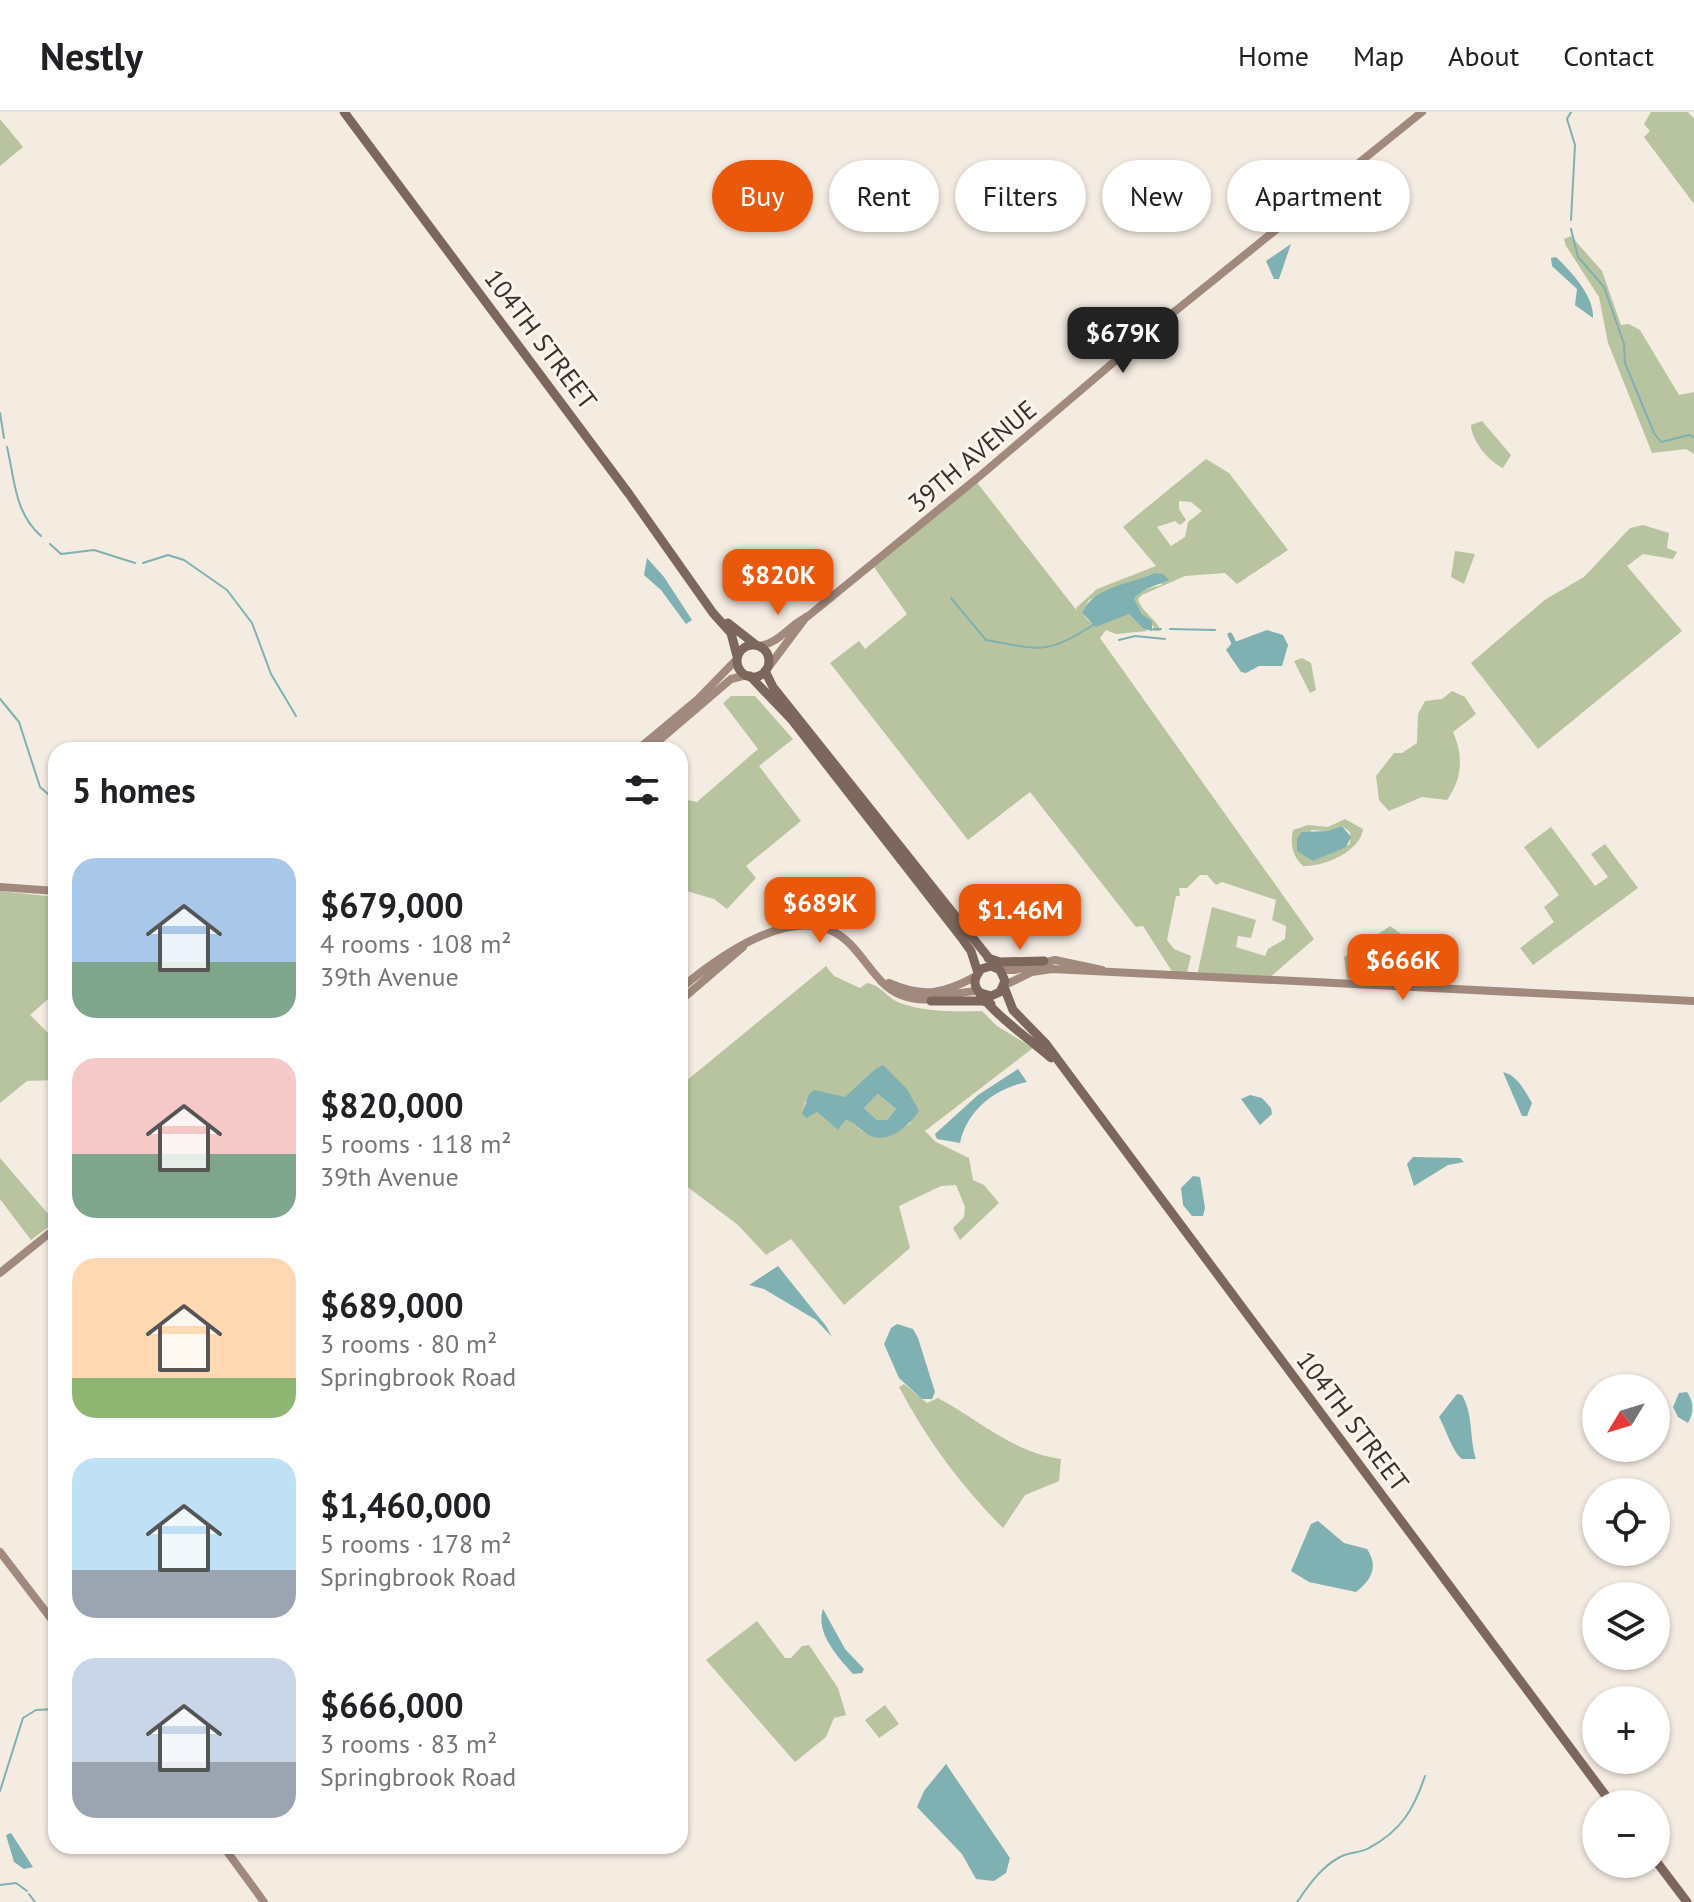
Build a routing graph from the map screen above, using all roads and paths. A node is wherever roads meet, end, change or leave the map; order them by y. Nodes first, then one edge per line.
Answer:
1 (344, 112) edge
2 (1422, 112) edge
3 (701, 594) junction
4 (807, 617) junction
5 (758, 646) junction
6 (737, 657) junction
7 (766, 670) junction
8 (748, 676) junction
9 (692, 709) junction
10 (648, 742) edge
11 (657, 742) edge
12 (0, 887) edge
13 (48, 890) edge
14 (749, 941) junction
15 (987, 957) junction
16 (1044, 961) junction
17 (998, 969) junction
18 (1114, 973) junction
19 (977, 974) junction
20 (881, 980) junction
21 (688, 983) edge
22 (1004, 986) junction
23 (980, 992) junction
24 (688, 994) edge
25 (931, 1001) junction
26 (1694, 1001) edge
27 (992, 1005) junction
28 (1058, 1065) junction
29 (48, 1234) edge
30 (0, 1273) edge
31 (0, 1552) edge
32 (48, 1615) edge
33 (1602, 1790) edge
34 (229, 1854) edge
35 (1669, 1878) edge
36 (264, 1902) edge
37 (1687, 1902) edge

1 - 3 main road, 104TH STREET
2 - 4 street, 39TH AVENUE
3 - 5 main road, 104TH STREET
3 - 6 main road, 104TH STREET
4 - 5 street, 39TH AVENUE
4 - 7 street, 39TH AVENUE
5 - 6 main road
5 - 7 main road
6 - 8 main road
6 - 9 street
7 - 8 main road
7 - 15 main road
8 - 9 street
8 - 19 main road
9 - 10 street
9 - 11 street
12 - 13 street
14 - 20 street
14 - 21 street
14 - 24 street
15 - 16 main road
15 - 17 main road
16 - 17 street
16 - 18 street
17 - 19 main road
17 - 22 main road
18 - 22 street
18 - 26 street
19 - 20 street
19 - 23 main road
20 - 25 street
22 - 23 main road
22 - 28 main road, 104TH STREET
23 - 25 street
23 - 27 main road, 104TH STREET
25 - 27 main road
27 - 28 main road, 104TH STREET
28 - 33 main road, 104TH STREET
29 - 30 street
31 - 32 street
34 - 36 street
35 - 37 main road

